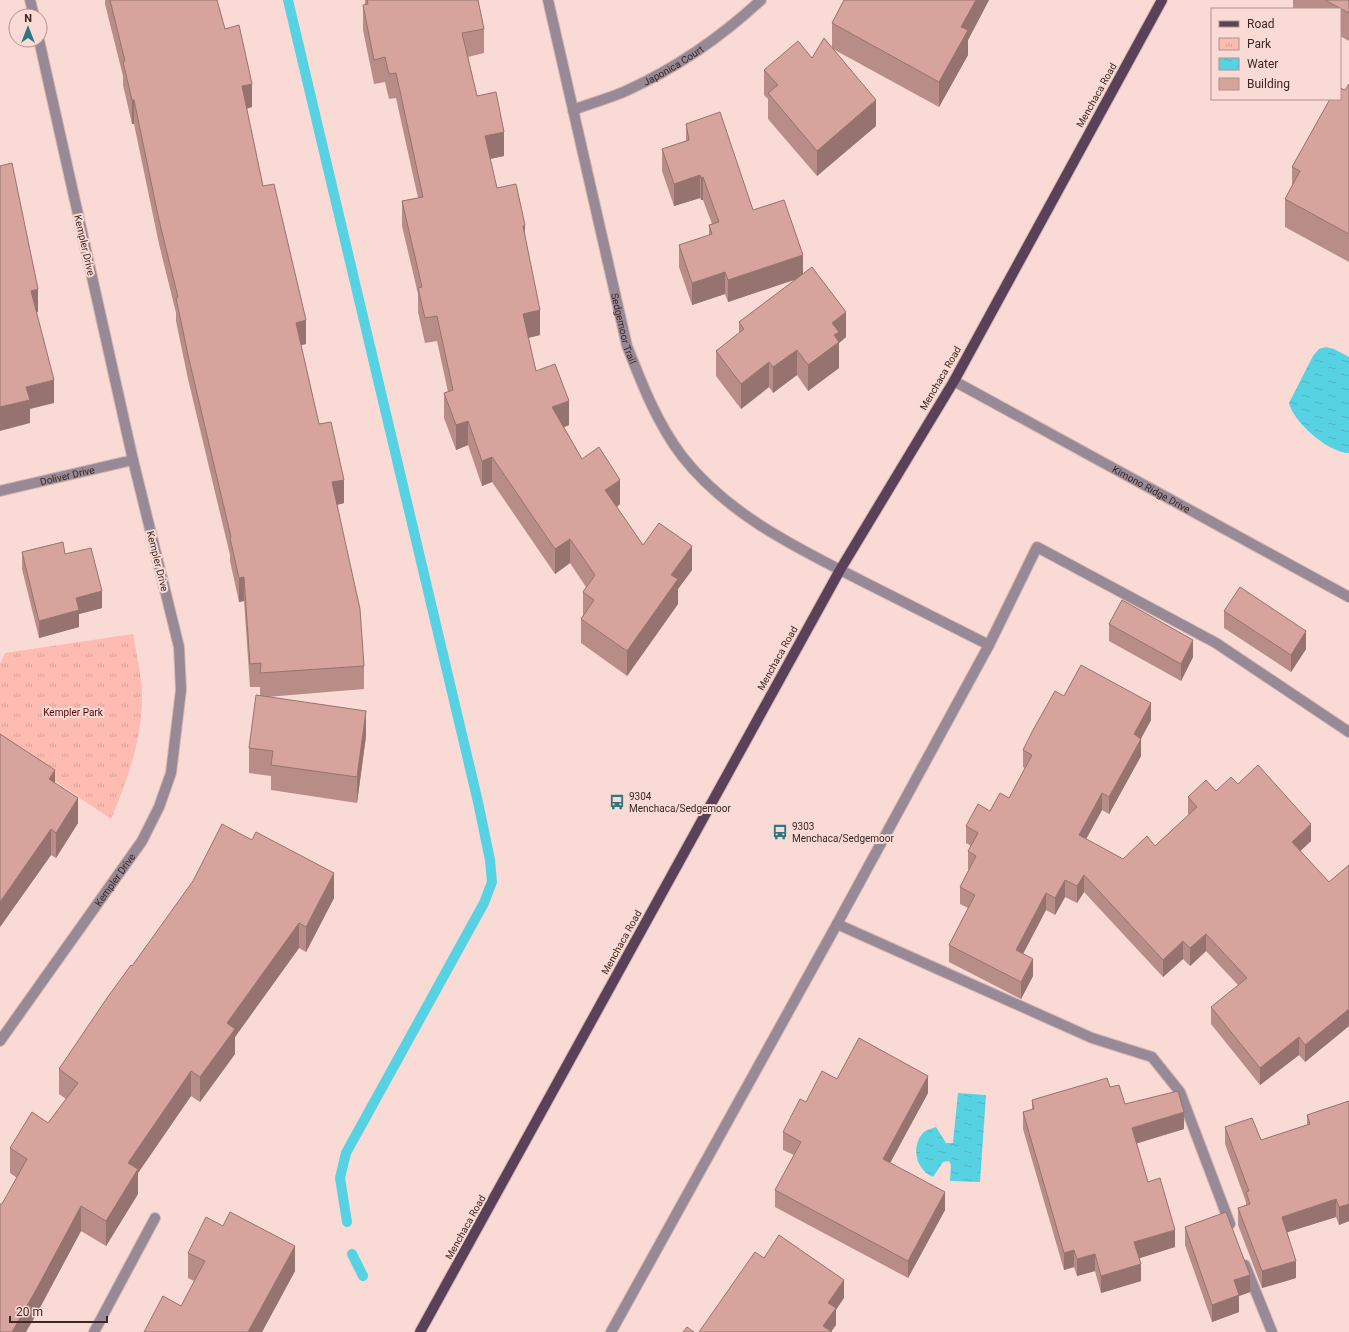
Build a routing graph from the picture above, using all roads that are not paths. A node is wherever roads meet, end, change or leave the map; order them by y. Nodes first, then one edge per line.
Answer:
1 (548, 0) edge
2 (761, 0) edge
3 (1162, 0) edge
4 (41, 48) edge
5 (573, 110) junction
6 (954, 381) junction
7 (134, 460) junction
8 (0, 491) edge
9 (840, 570) junction
10 (1349, 597) edge
11 (989, 645) junction
12 (1349, 732) edge
13 (837, 924) junction
14 (0, 1041) edge
15 (155, 1218) dead end
16 (1234, 1234) edge
17 (1242, 1256) edge
18 (94, 1332) edge
19 (420, 1332) edge
20 (611, 1332) edge
21 (1272, 1332) edge

1 - 5 street, Sedgemoor Trail
2 - 5 street, Japonica Court
3 - 6 main road, Menchaca Road
4 - 7 street, Kempler Drive
5 - 9 street, Sedgemoor Trail
6 - 9 main road, Menchaca Road
6 - 10 street, Kimono Ridge Drive
7 - 8 street, Doliver Drive
7 - 14 street, Kempler Drive
9 - 11 street, Sedgemoor Trail
9 - 19 main road, Menchaca Road
11 - 12 street
11 - 13 street
13 - 16 street
13 - 20 street
15 - 18 street
17 - 21 street

